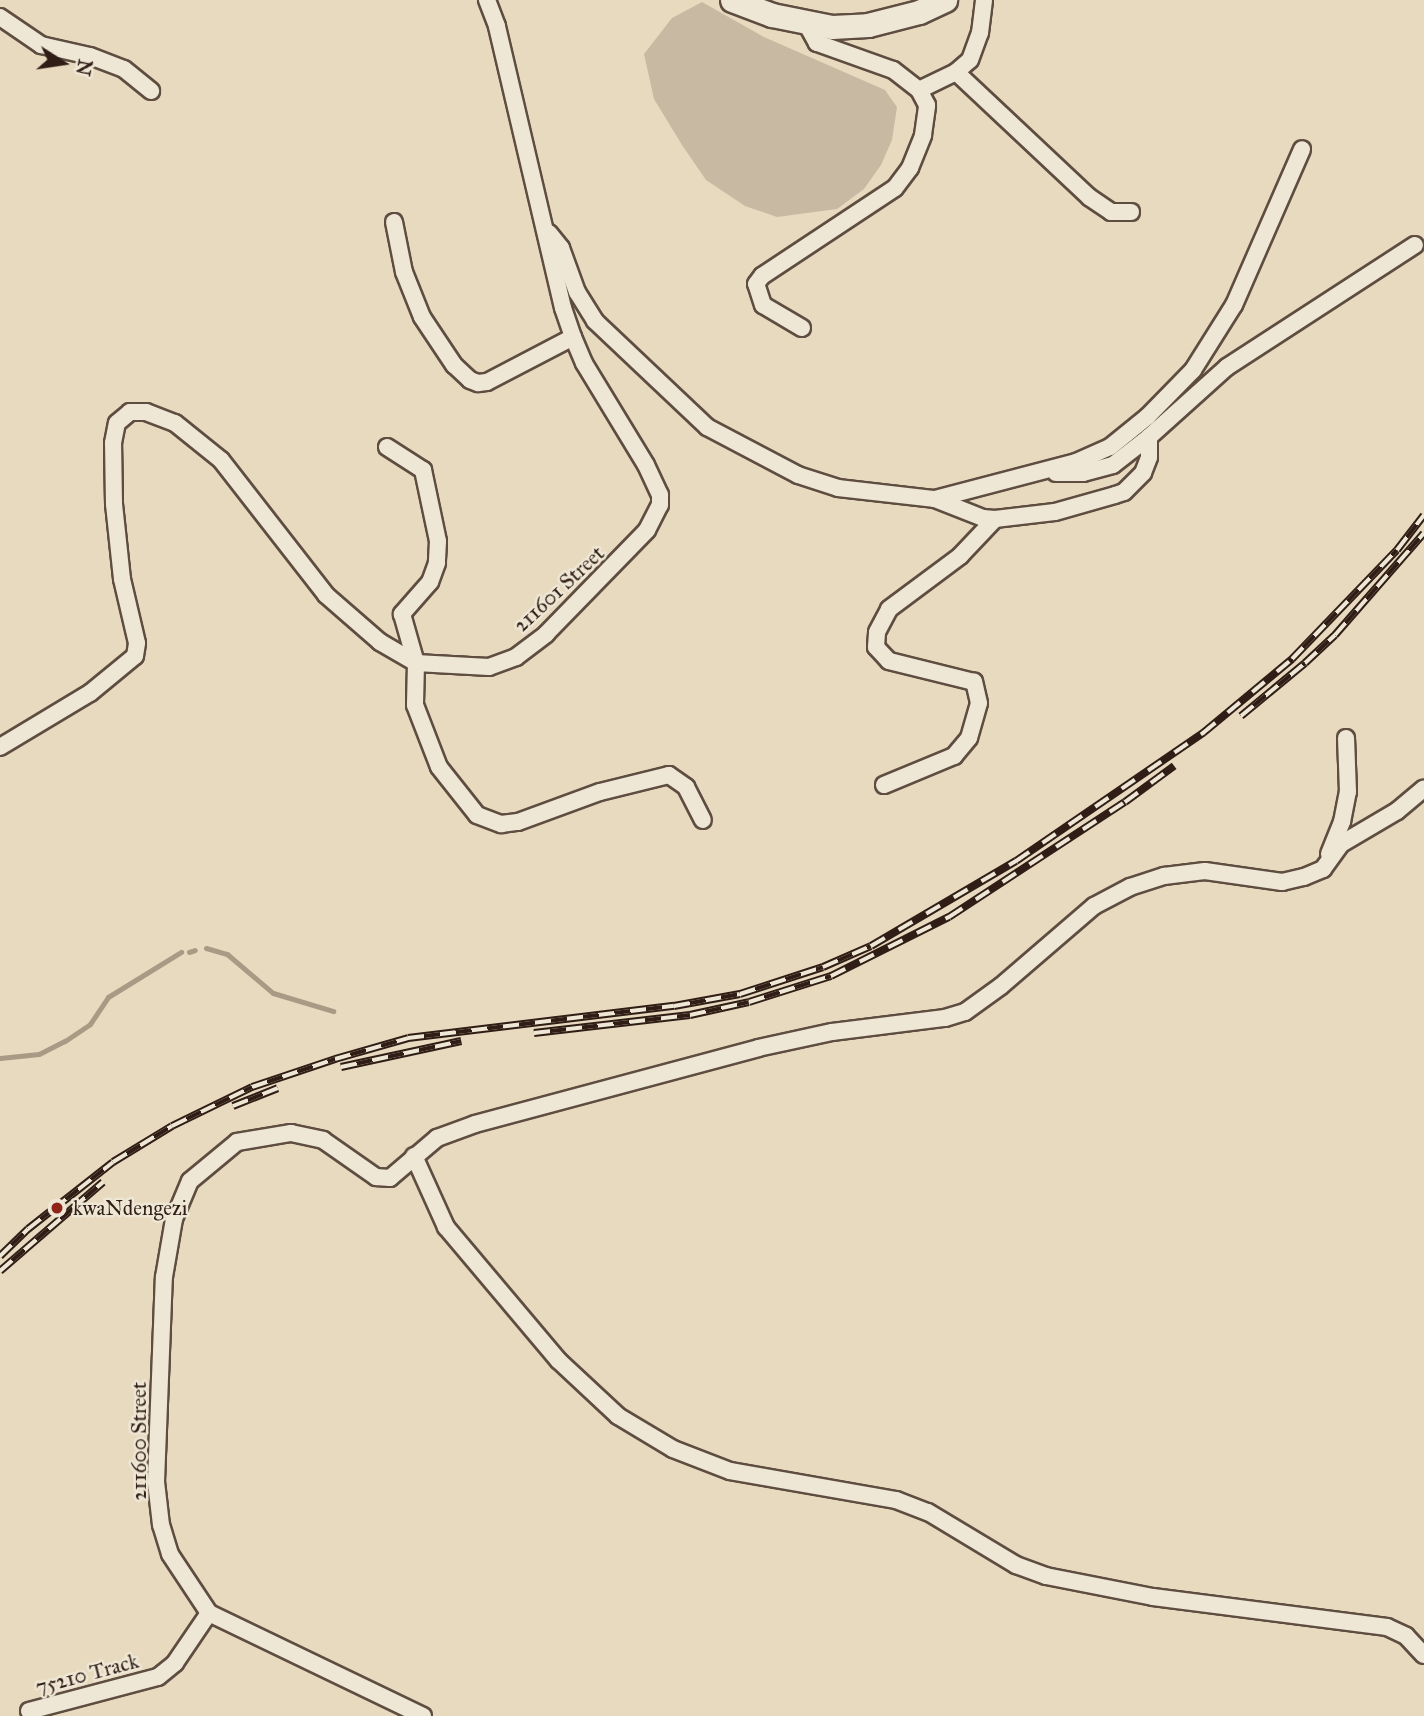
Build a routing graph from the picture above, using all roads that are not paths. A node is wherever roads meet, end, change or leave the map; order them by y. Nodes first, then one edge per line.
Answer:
1 (487, 0) edge
2 (732, 0) edge
3 (945, 0) edge
4 (984, 0) edge
5 (0, 17) edge
6 (805, 22) junction
7 (956, 72) junction
8 (919, 90) junction
9 (151, 91) dead end
10 (1302, 149) dead end
11 (1131, 212) dead end
12 (394, 222) dead end
13 (545, 228) junction
14 (1415, 245) dead end
15 (803, 328) dead end
16 (573, 337) junction
17 (1149, 437) junction
18 (387, 447) dead end
19 (1043, 472) junction
20 (935, 499) junction
21 (995, 519) junction
22 (416, 663) junction
23 (1346, 738) dead end
24 (0, 747) edge
25 (884, 785) dead end
26 (1424, 788) edge
27 (703, 820) dead end
28 (1322, 869) junction
29 (414, 1156) junction
30 (209, 1613) junction
31 (1424, 1655) edge
32 (29, 1711) dead end
33 (423, 1716) edge

1 - 13 street, 211601 Street
2 - 6 street
3 - 6 street
4 - 7 street
5 - 9 street
6 - 8 street
7 - 8 street
7 - 11 street
8 - 15 street
10 - 19 street
12 - 16 street
13 - 16 street, 211601 Street
13 - 20 street
14 - 17 street
16 - 22 street, 211601 Street
17 - 19 street
17 - 21 street
18 - 22 street
19 - 20 street
20 - 21 street
21 - 25 street
22 - 24 street, 211601 Street
22 - 27 street
23 - 28 street
26 - 28 street
28 - 29 street
29 - 30 street, 211600 Street
29 - 31 street
30 - 32 street, 75210 Track
30 - 33 street

